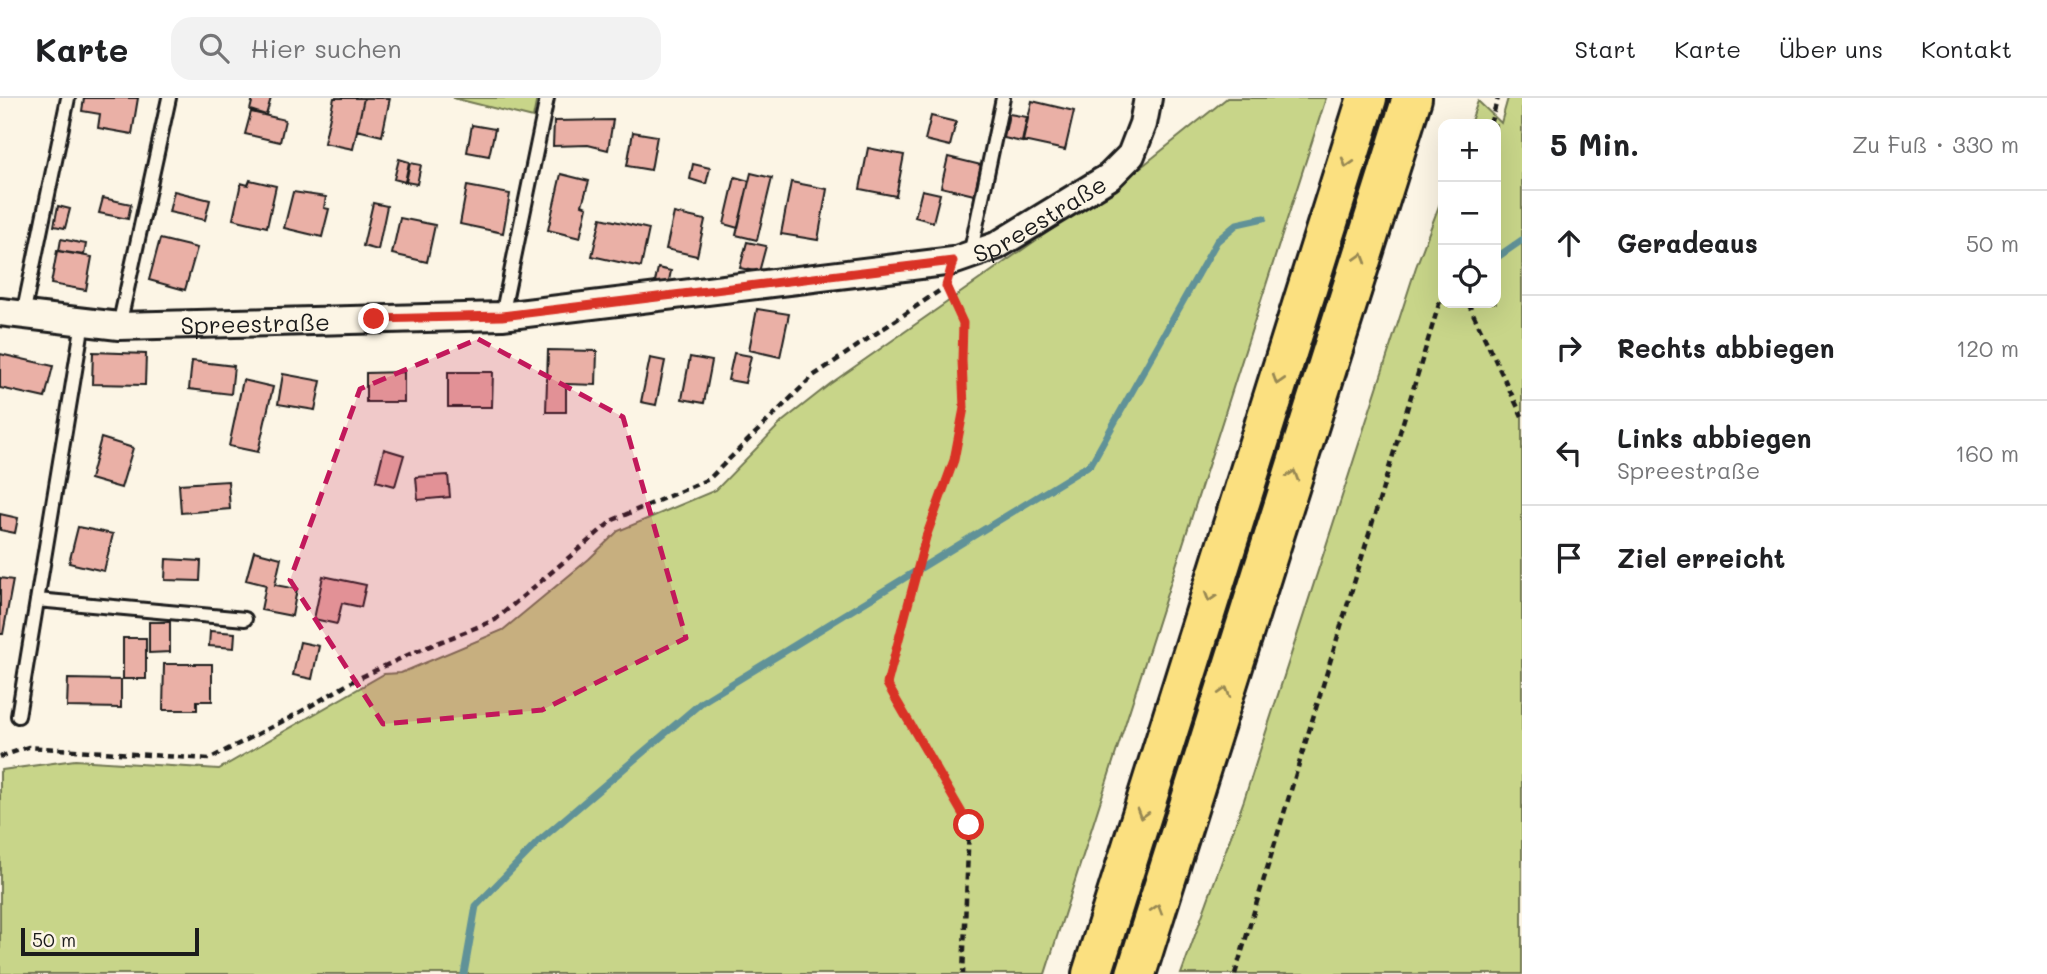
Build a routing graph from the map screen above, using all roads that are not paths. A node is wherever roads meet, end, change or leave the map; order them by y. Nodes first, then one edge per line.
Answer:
1 (68, 98) edge
2 (169, 98) edge
3 (547, 98) edge
4 (1003, 98) edge
5 (1148, 98) edge
6 (1367, 98) edge
7 (1412, 98) edge
8 (956, 267) junction
9 (11, 314) edge
10 (502, 316) junction
11 (83, 322) junction
12 (119, 326) junction
13 (37, 600) junction
14 (245, 620) dead end
15 (18, 716) dead end
16 (1091, 974) edge
17 (1136, 974) edge

1 - 9 lane
2 - 12 lane
3 - 10 lane
4 - 8 lane
5 - 8 street, Spreestraße
6 -> 16 highway
17 -> 7 highway
8 - 10 street, Spreestraße
9 - 11 street, Spreestraße
10 - 12 street, Spreestraße
11 - 12 street, Spreestraße
11 - 13 lane
13 - 14 lane
13 - 15 lane

